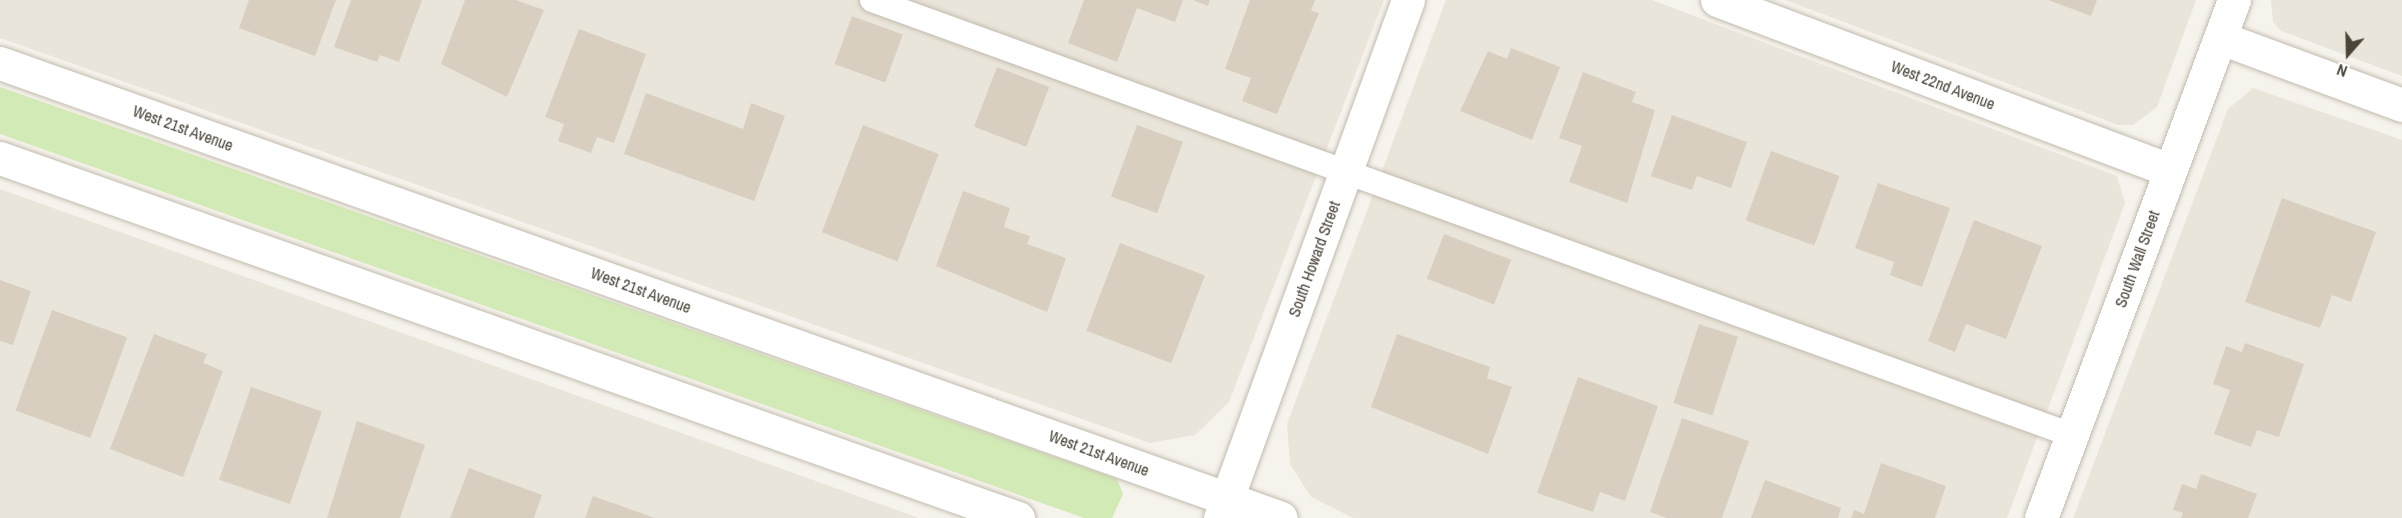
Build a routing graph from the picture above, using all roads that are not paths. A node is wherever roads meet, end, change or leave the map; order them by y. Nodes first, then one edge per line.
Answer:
1 (872, 0) edge
2 (1408, 0) edge
3 (1717, 0) edge
4 (2234, 0) edge
5 (2221, 38) junction
6 (0, 63) edge
7 (2402, 105) edge
8 (0, 158) edge
9 (2170, 170) junction
10 (1345, 172) junction
11 (2072, 435) junction
12 (1224, 508) edge
13 (1018, 518) edge
14 (1281, 518) edge
15 (2041, 518) edge

1 - 10 lane
2 - 10 street, South Howard Street
3 - 9 street, West 22nd Avenue
4 - 5 street, South Wall Street
5 - 7 street
5 - 9 street, South Wall Street
6 - 12 street, West 21st Avenue
8 - 13 street
9 - 11 street, South Wall Street
10 - 11 lane
10 - 12 street, South Howard Street
11 - 15 street, South Wall Street
12 - 14 street, West 21st Avenue

